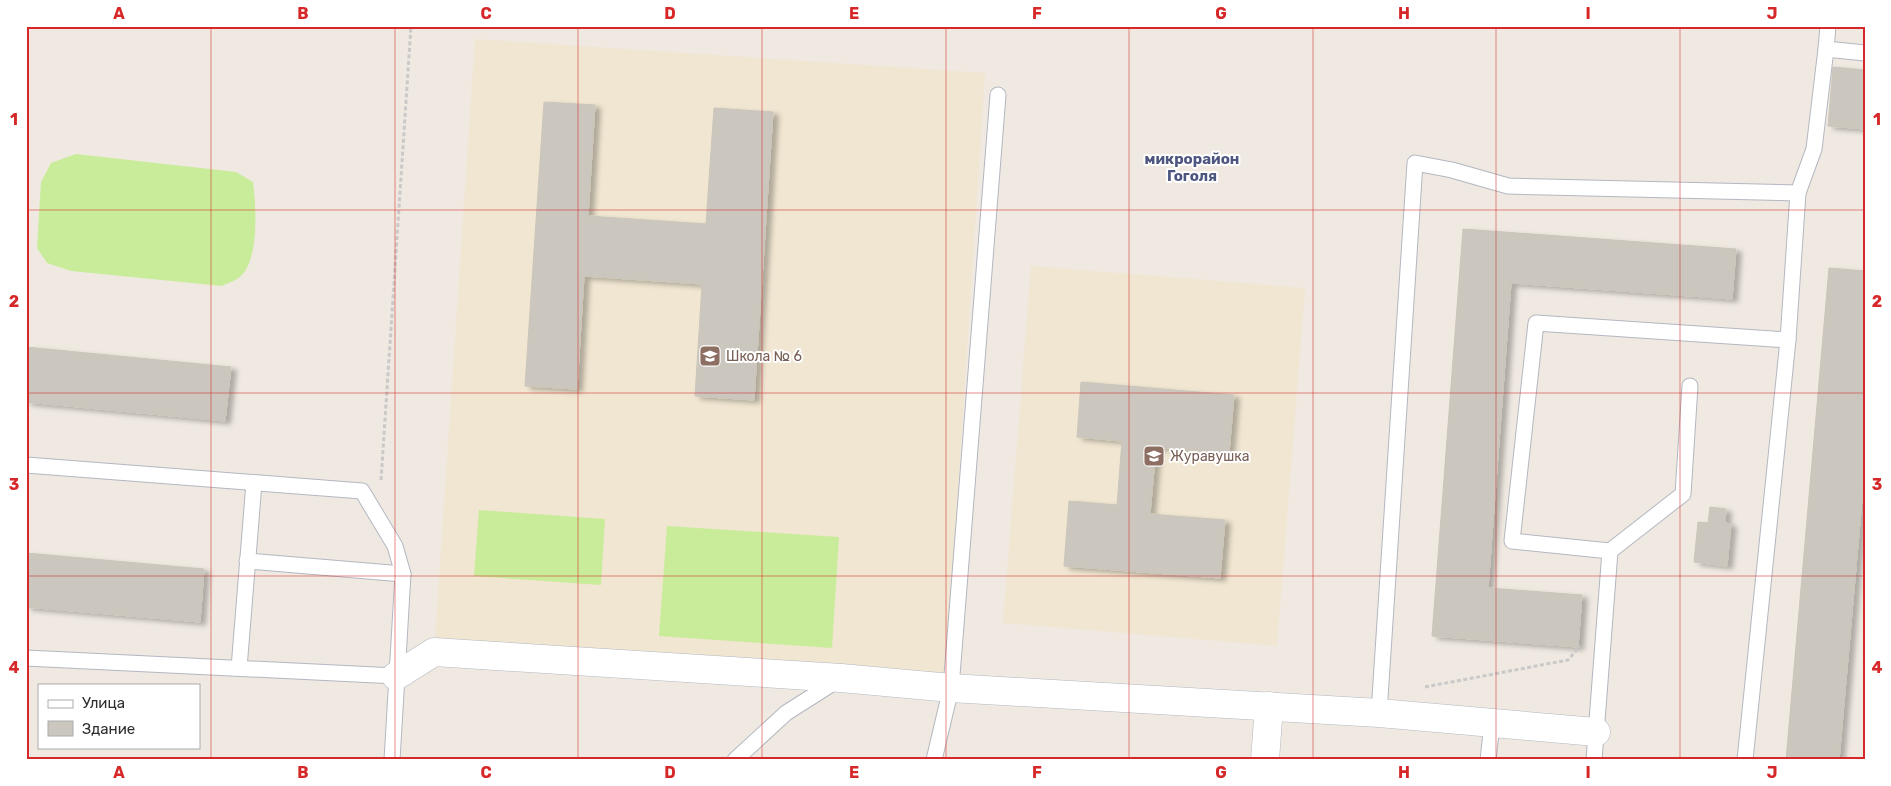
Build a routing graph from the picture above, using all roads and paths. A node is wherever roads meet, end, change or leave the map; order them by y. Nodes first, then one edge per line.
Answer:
1 (411, 26) edge
2 (1828, 26) edge
3 (1826, 49) junction
4 (1865, 52) edge
5 (998, 95) dead end
6 (1798, 192) junction
7 (1788, 340) junction
8 (1690, 386) dead end
9 (26, 465) edge
10 (254, 483) junction
11 (378, 518) junction
12 (1610, 551) junction
13 (248, 561) junction
14 (403, 574) junction
15 (1606, 618) junction
16 (26, 658) edge
17 (239, 668) junction
18 (396, 676) junction
19 (841, 678) junction
20 (951, 688) junction
21 (1416, 689) dead end
22 (1269, 706) junction
23 (1379, 712) junction
24 (1492, 724) junction
25 (1596, 732) junction
26 (392, 760) edge
27 (735, 760) edge
28 (934, 760) edge
29 (1265, 760) edge
30 (1488, 760) edge
31 (1594, 760) edge
32 (1745, 760) edge

1 - 11 path
2 - 3 lane
3 - 4 lane
3 - 6 lane
5 - 20 lane
6 - 7 lane
6 - 23 lane
7 - 12 lane
7 - 32 lane
8 - 12 lane
9 - 10 lane
10 - 11 lane
10 - 13 lane
11 - 14 lane
12 - 15 lane
13 - 14 lane
13 - 17 lane
14 - 18 lane
15 - 21 path
15 - 25 lane
16 - 17 lane
17 - 18 lane
18 - 19 street
18 - 26 lane
19 - 20 street
19 - 27 lane
20 - 22 street
20 - 28 lane
22 - 23 street
22 - 29 street
23 - 24 street
24 - 25 street
24 - 30 lane
25 - 31 lane

